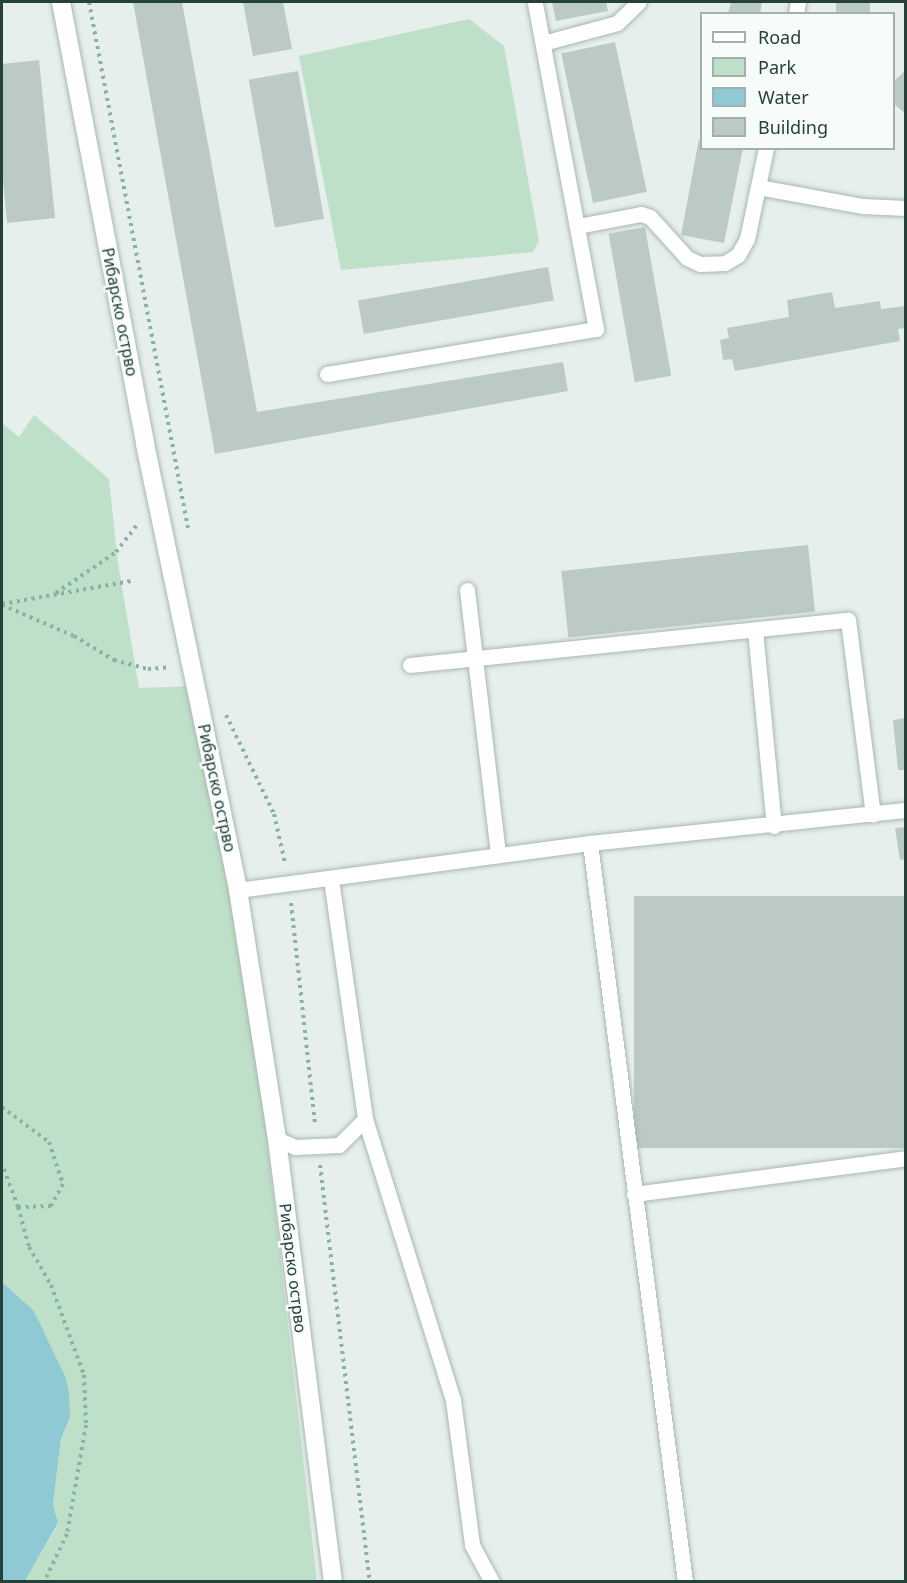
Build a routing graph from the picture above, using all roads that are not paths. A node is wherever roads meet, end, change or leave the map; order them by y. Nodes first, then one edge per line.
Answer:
1 (61, 2) edge
2 (535, 2) edge
3 (639, 2) edge
4 (543, 43) junction
5 (766, 150) edge
6 (758, 187) junction
7 (906, 208) edge
8 (578, 226) junction
9 (327, 374) dead end
10 (467, 590) dead end
11 (755, 630) junction
12 (474, 659) junction
13 (410, 665) dead end
14 (906, 810) edge
15 (873, 814) junction
16 (774, 826) junction
17 (590, 843) junction
18 (498, 855) junction
19 (331, 879) junction
20 (238, 890) junction
21 (365, 1119) junction
22 (277, 1139) junction
23 (906, 1158) edge
24 (634, 1194) junction
25 (333, 1581) edge
26 (492, 1581) edge
27 (685, 1581) edge

1 - 20 street, Рибарско острво
2 - 4 lane
3 - 4 lane
4 - 8 lane
5 - 6 lane
6 - 7 lane
6 - 8 lane
8 - 9 lane
10 - 12 lane
11 - 12 lane
11 - 15 lane
11 - 16 lane
12 - 13 lane
12 - 18 lane
14 - 15 lane
15 - 16 lane
16 - 17 lane
17 - 18 lane
17 - 24 lane
18 - 19 lane
19 - 20 lane
19 - 21 lane
20 - 22 street, Рибарско острво
21 - 22 lane
21 - 26 lane
22 - 25 street, Рибарско острво
23 - 24 lane
24 - 27 lane

